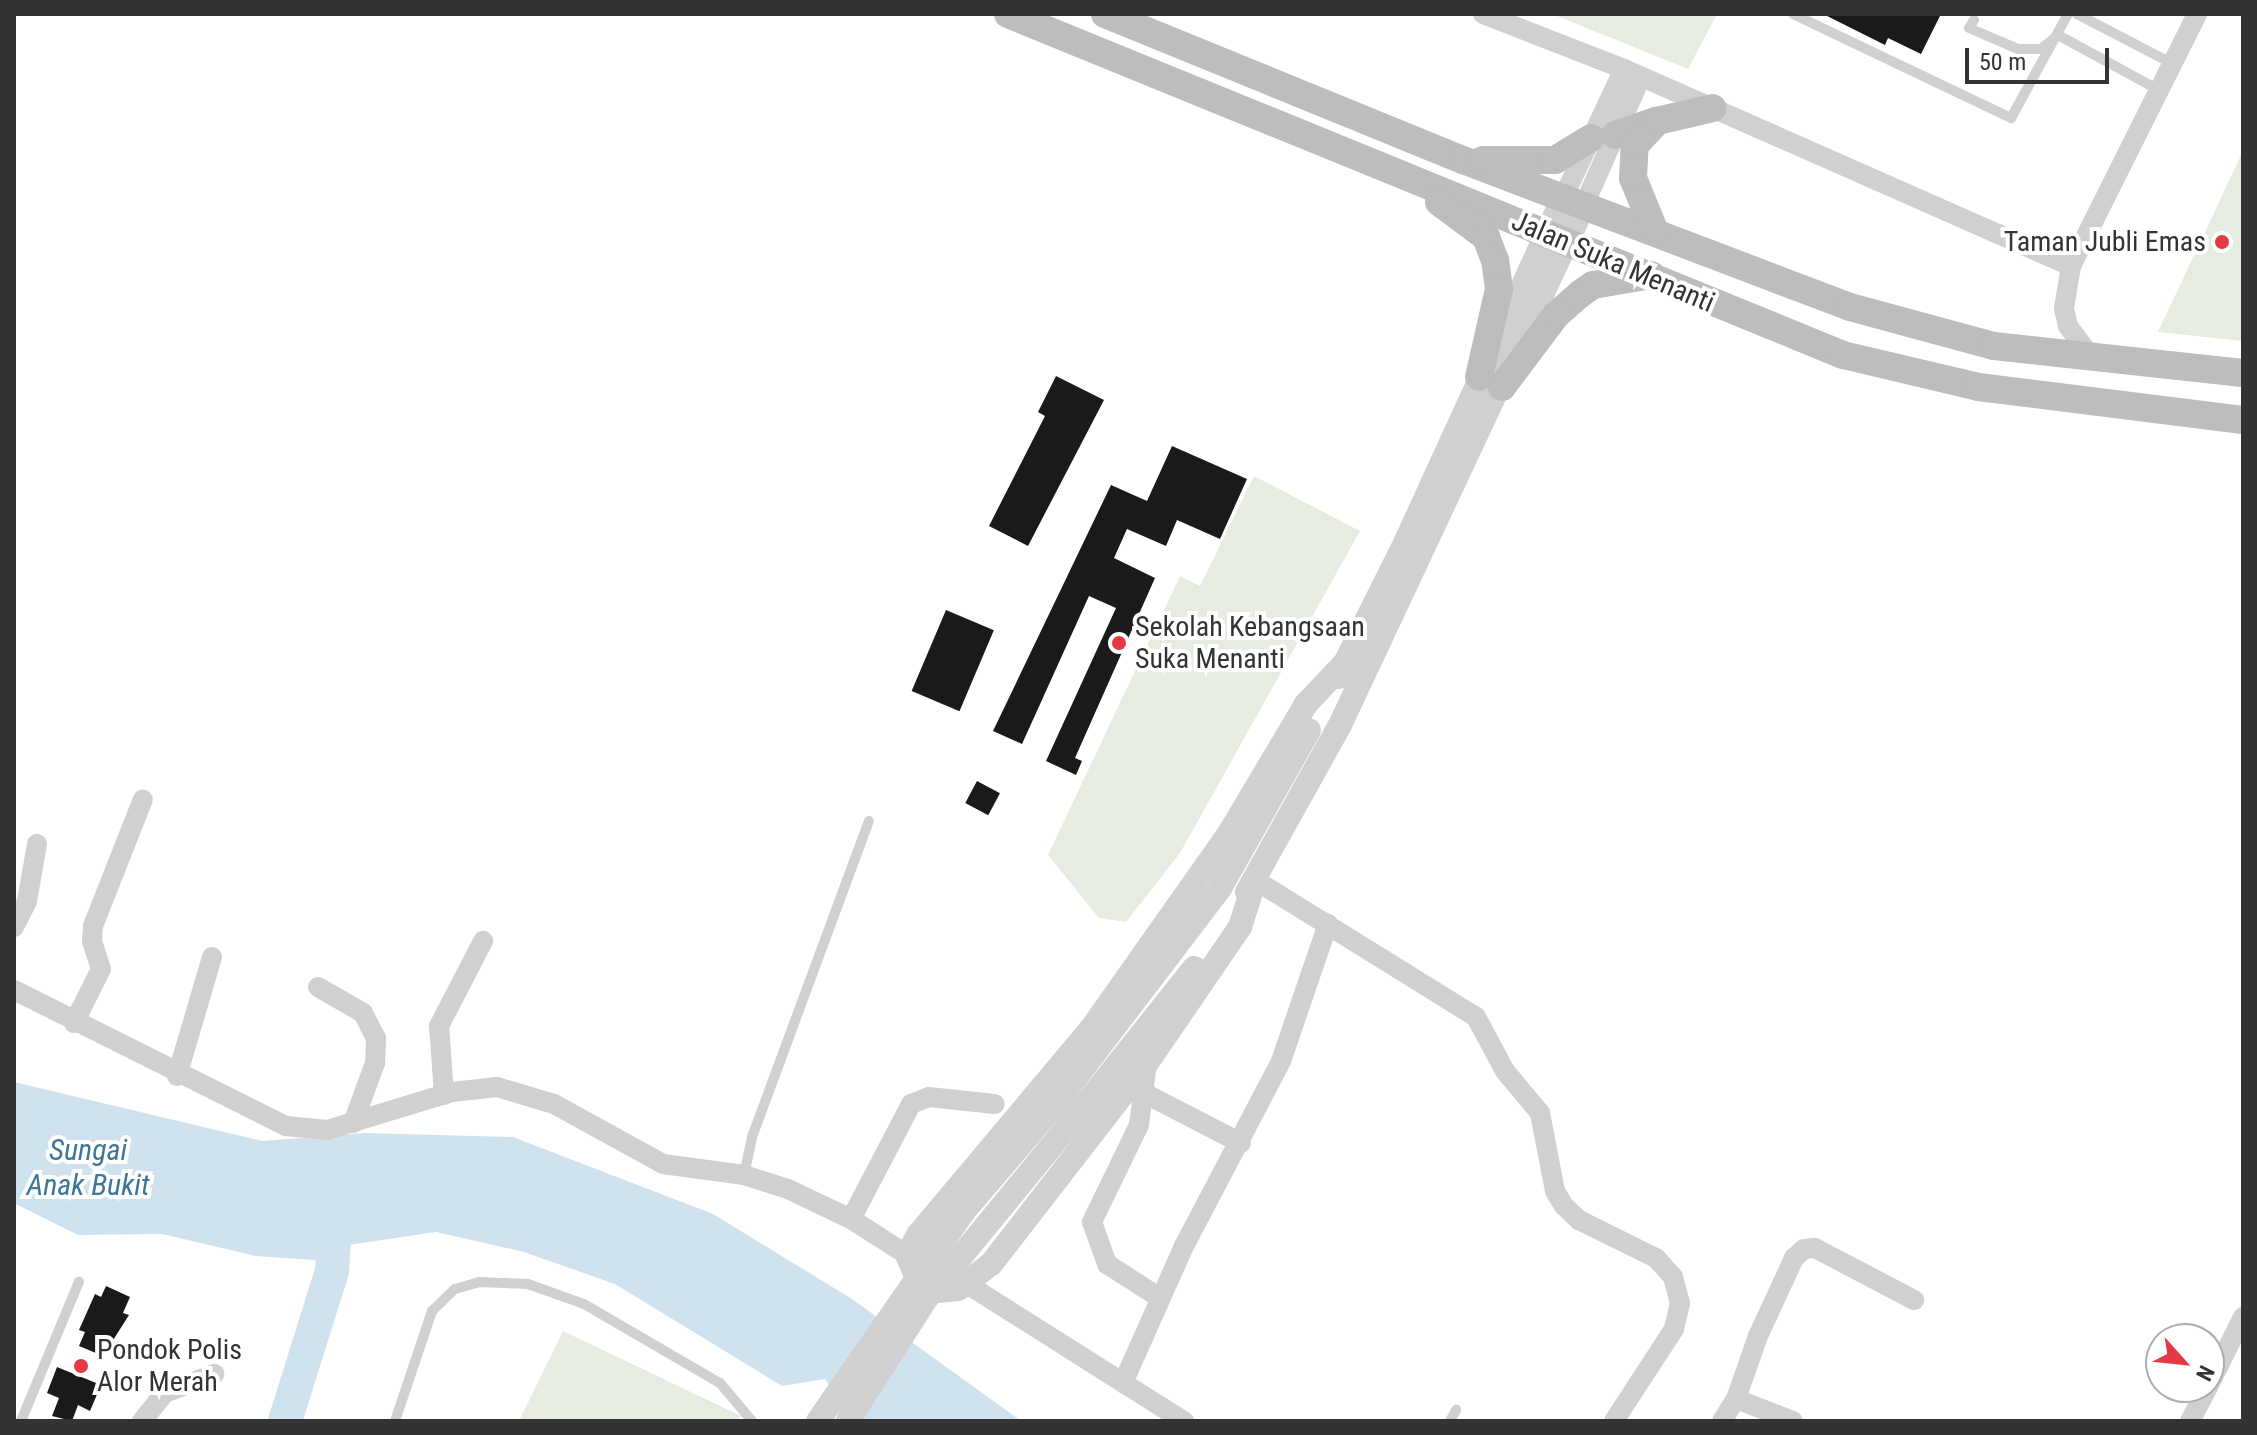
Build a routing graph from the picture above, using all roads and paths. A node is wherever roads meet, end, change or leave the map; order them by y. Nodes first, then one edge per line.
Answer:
1 (1008, 14) edge
2 (1105, 14) edge
3 (1483, 14) edge
4 (1793, 14) edge
5 (2068, 14) edge
6 (2077, 14) edge
7 (2197, 14) edge
8 (1974, 20) dead end
9 (2058, 35) junction
10 (2173, 64) junction
11 (1632, 73) junction
12 (2159, 90) junction
13 (1713, 108) junction
14 (1657, 121) junction
15 (1603, 136) junction
16 (1463, 160) junction
17 (1385, 169) junction
18 (1574, 202) junction
19 (1655, 232) junction
20 (1558, 235) junction
21 (2071, 266) junction
22 (1651, 275) junction
23 (2092, 358) junction
24 (2243, 373) edge
25 (1490, 382) junction
26 (2243, 420) edge
27 (1344, 664) junction
28 (143, 799) dead end
29 (869, 821) dead end
30 (37, 844) dead end
31 (1255, 880) junction
32 (1328, 924) junction
33 (14, 927) edge
34 (483, 941) dead end
35 (212, 957) dead end
36 (318, 987) dead end
37 (14, 990) edge
38 (74, 1023) junction
39 (1147, 1063) junction
40 (177, 1076) junction
41 (1144, 1093) junction
42 (444, 1095) junction
43 (995, 1104) dead end
44 (353, 1123) junction
45 (1241, 1143) junction
46 (744, 1175) junction
47 (851, 1219) junction
48 (907, 1255) junction
49 (79, 1282) dead end
50 (967, 1284) junction
51 (1160, 1298) junction
52 (1914, 1300) dead end
53 (2243, 1317) edge
54 (2225, 1352) edge
55 (214, 1374) dead end
56 (1123, 1383) junction
57 (1736, 1399) junction
58 (2199, 1403) edge
59 (1456, 1410) dead end
60 (21, 1421) edge
61 (142, 1421) edge
62 (395, 1421) edge
63 (752, 1421) edge
64 (818, 1421) edge
65 (848, 1421) edge
66 (1184, 1421) edge
67 (1450, 1421) edge
68 (1614, 1421) edge
69 (1722, 1421) edge
70 (1793, 1421) edge
71 (2190, 1421) edge

1 - 17 main road, Jalan Suka Menanti
2 - 16 main road, Jalan Suka Menanti
3 - 11 street
4 - 9 lane
5 - 9 lane
6 - 10 lane
7 - 10 street
8 - 9 lane
9 - 12 lane
10 - 12 street
11 - 13 street
11 - 15 street
12 - 21 street
13 - 14 main road
13 - 21 street
14 - 15 main road
14 - 19 main road
15 - 16 main road
15 - 18 street
16 - 18 main road, Jalan Suka Menanti
17 - 20 main road, Jalan Suka Menanti
17 - 25 main road
18 - 19 main road, Jalan Suka Menanti
18 - 20 street
19 - 23 main road, Jalan Suka Menanti
20 - 22 main road, Jalan Suka Menanti
20 - 25 street
21 - 23 street
22 - 25 main road
22 - 26 main road, Jalan Suka Menanti
23 - 24 main road, Jalan Suka Menanti
25 - 27 street
25 - 31 street
27 - 48 street
27 - 64 street, bridge
28 - 38 street
29 - 46 lane
30 - 33 street
31 - 32 street
31 - 39 street
31 - 65 street, bridge
32 - 45 street
32 - 68 street
34 - 42 street
35 - 40 street
36 - 44 street
37 - 38 street
38 - 40 street
39 - 41 street
39 - 50 street
40 - 44 street
41 - 45 street
41 - 51 street
42 - 44 street
42 - 46 street
43 - 47 street
45 - 51 street
46 - 47 street
47 - 48 street
48 - 50 street
49 - 60 lane
50 - 56 street
51 - 56 street
52 - 57 street
53 - 54 street
55 - 61 street
56 - 66 street
57 - 69 street
57 - 70 street
58 - 71 street
59 - 67 lane
62 - 63 lane

